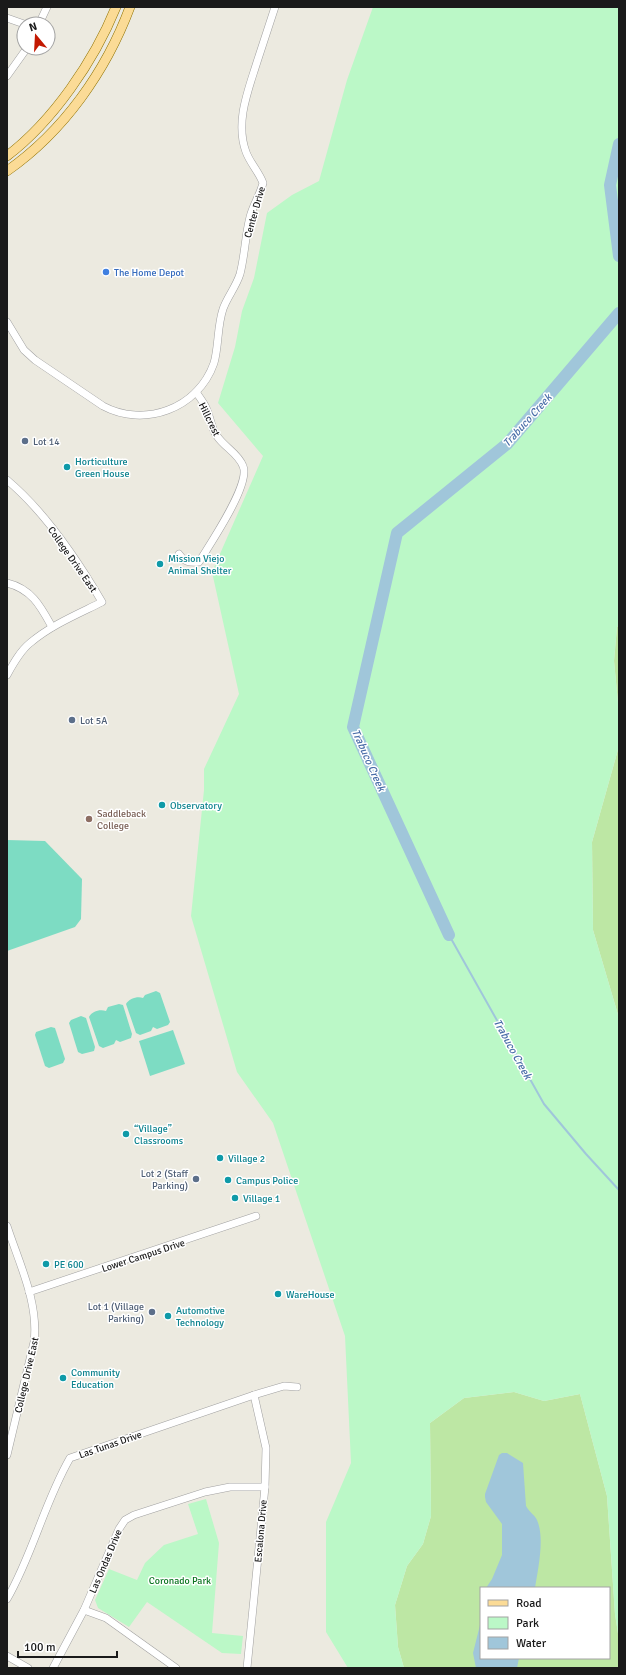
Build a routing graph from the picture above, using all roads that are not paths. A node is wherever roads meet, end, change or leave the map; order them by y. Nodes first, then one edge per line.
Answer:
1 (116, 7) edge
2 (130, 7) edge
3 (275, 7) edge
4 (21, 56) edge
5 (7, 76) edge
6 (7, 156) edge
7 (7, 171) edge
8 (7, 322) edge
9 (196, 392) junction
10 (7, 480) edge
11 (179, 554) dead end
12 (7, 583) edge
13 (52, 627) junction
14 (7, 675) edge
15 (256, 1216) dead end
16 (7, 1226) edge
17 (29, 1292) junction
18 (297, 1388) dead end
19 (254, 1395) junction
20 (7, 1455) edge
21 (265, 1487) junction
22 (7, 1599) edge
23 (84, 1610) junction
24 (7, 1656) edge
25 (28, 1668) edge
26 (53, 1668) edge
27 (176, 1668) edge
28 (248, 1668) edge

1 - 6 main road
2 - 7 main road
3 - 9 street, Center Drive
4 - 5 street
8 - 9 street, Hillcrest
9 - 11 street, Hillcrest
10 - 13 street, College Drive East
12 - 13 street
13 - 14 street, College Drive East
15 - 17 street, Lower Campus Drive
16 - 17 street, College Drive East
17 - 20 street, College Drive East
18 - 19 street, Las Tunas Drive
19 - 21 street, Escalona Drive
19 - 22 street, Las Tunas Drive
21 - 23 street, Las Ondas Drive
21 - 28 street, Escalona Drive
23 - 26 street, Las Ondas Drive
23 - 27 street
24 - 25 street

